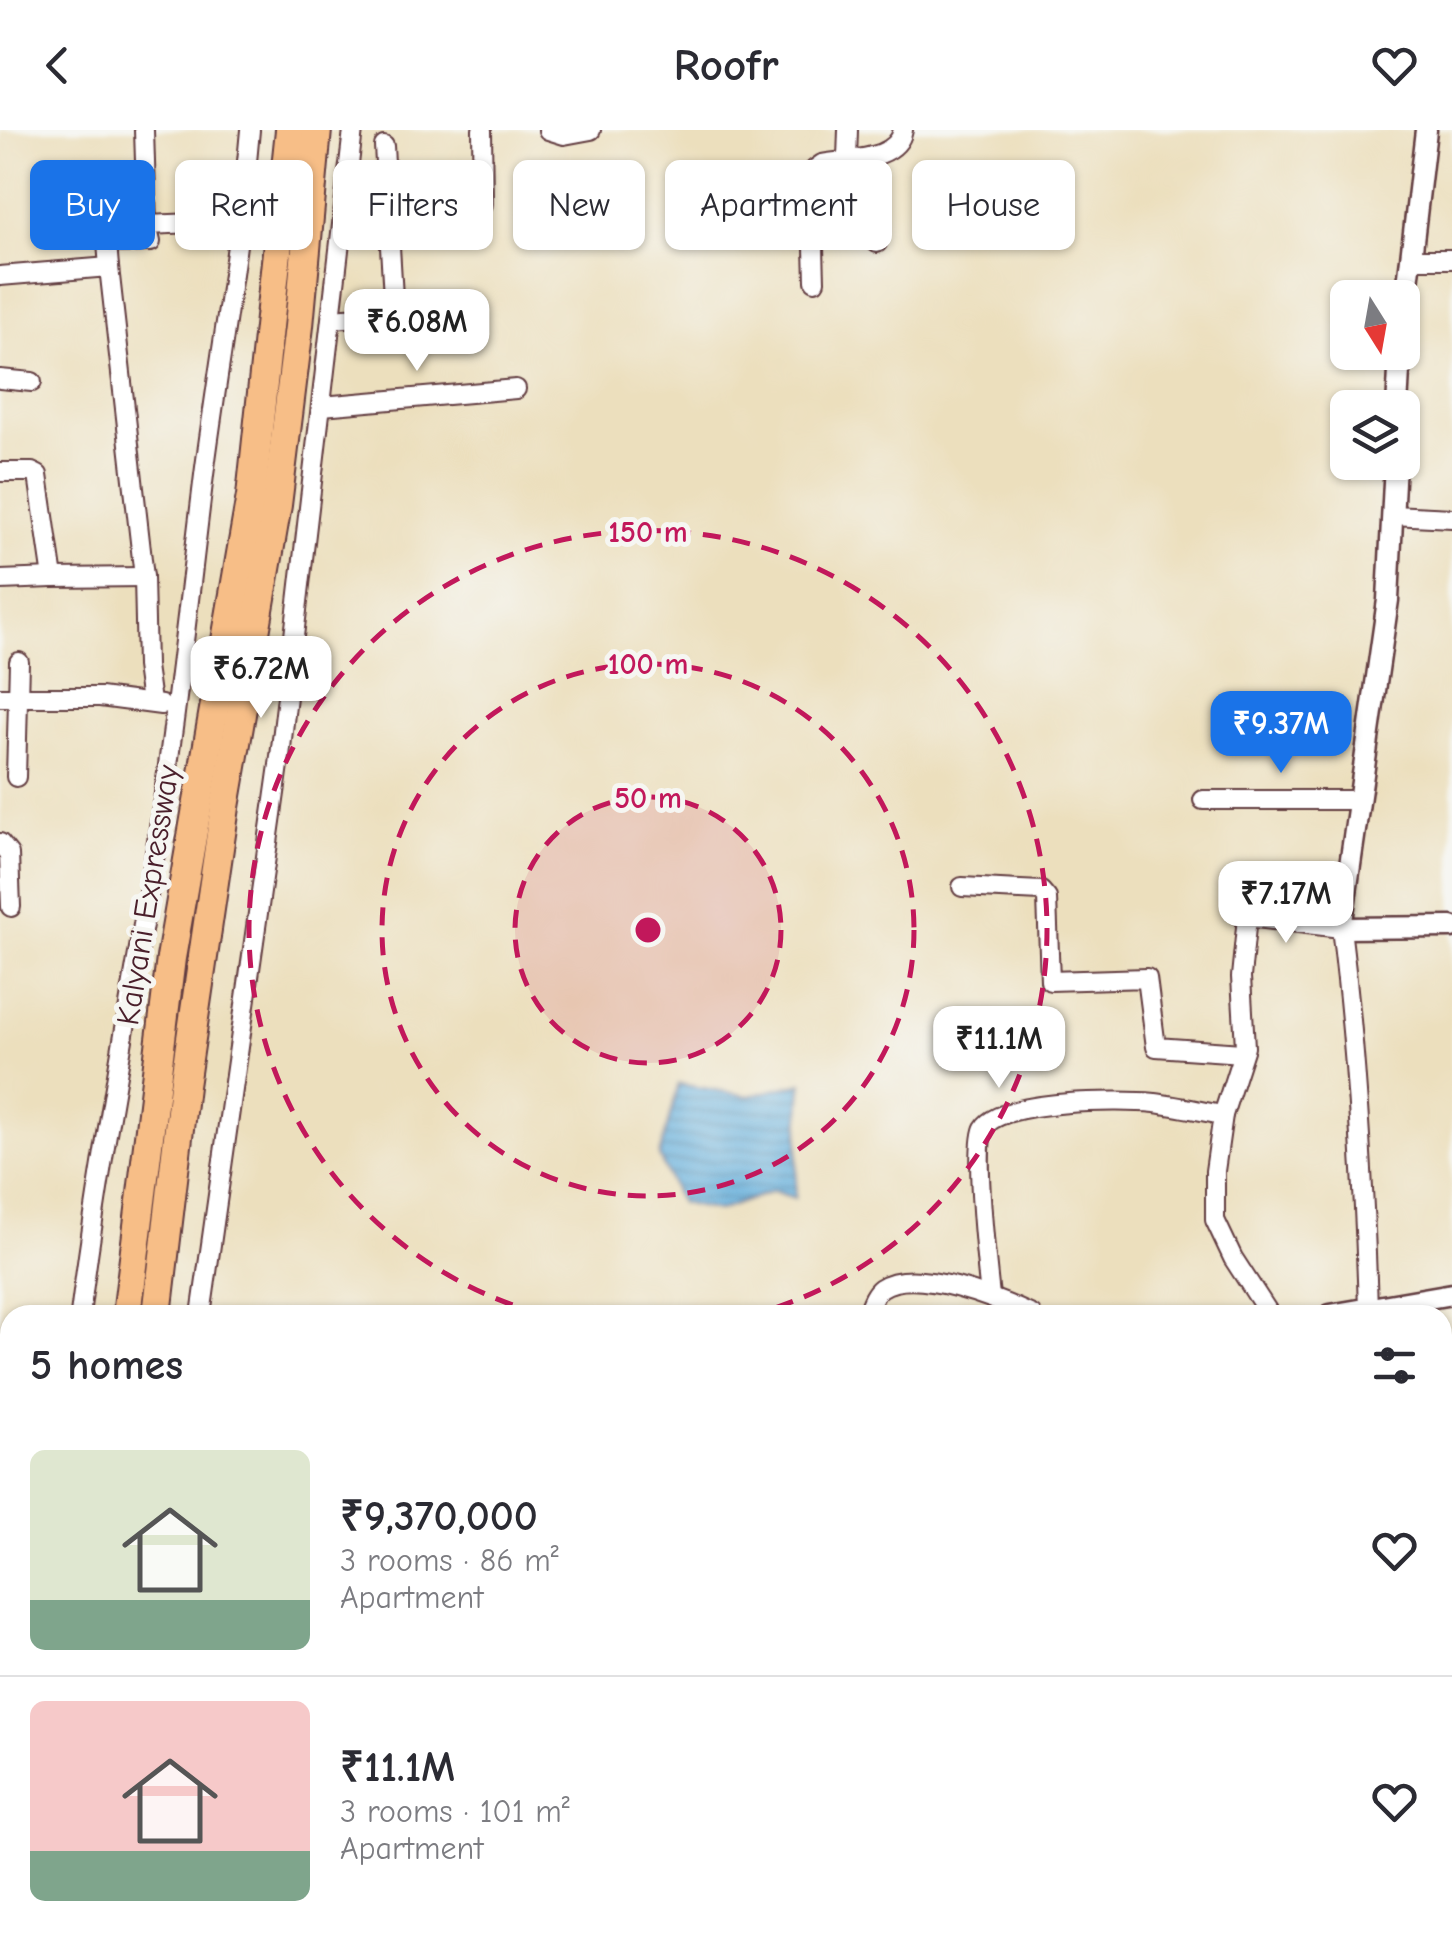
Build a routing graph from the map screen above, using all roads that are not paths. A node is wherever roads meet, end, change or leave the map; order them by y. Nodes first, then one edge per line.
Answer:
1 (144, 130) edge
2 (250, 130) edge
3 (290, 130) edge
4 (317, 130) edge
5 (353, 130) edge
6 (482, 130) edge
7 (548, 130) edge
8 (592, 130) edge
9 (848, 130) edge
10 (903, 130) edge
11 (1426, 130) edge
12 (384, 146) dead end
13 (872, 156) junction
14 (848, 158) junction
15 (145, 160) edge
16 (247, 160) edge
17 (287, 160) edge
18 (350, 160) edge
19 (385, 160) edge
20 (482, 160) edge
21 (872, 160) edge
22 (108, 250) edge
23 (238, 250) edge
24 (277, 250) edge
25 (340, 250) edge
26 (390, 250) edge
27 (1412, 259) junction
28 (1452, 259) edge
29 (109, 267) junction
30 (0, 276) edge
31 (815, 280) dead end
32 (1409, 280) edge
33 (452, 310) dead end
34 (394, 314) junction
35 (332, 318) junction
36 (0, 379) edge
37 (32, 382) dead end
38 (516, 389) dead end
39 (322, 406) junction
40 (0, 472) edge
41 (1393, 480) edge
42 (1392, 515) junction
43 (1452, 518) edge
44 (54, 578) junction
45 (144, 578) junction
46 (0, 580) edge
47 (19, 662) dead end
48 (0, 696) edge
49 (20, 697) junction
50 (151, 702) junction
51 (176, 708) junction
52 (16, 777) dead end
53 (1203, 800) dead end
54 (1359, 800) junction
55 (0, 843) edge
56 (962, 888) dead end
57 (11, 907) dead end
58 (1452, 927) edge
59 (1341, 928) junction
60 (1242, 1053) junction
61 (1223, 1115) junction
62 (1452, 1294) edge
63 (990, 1296) junction
64 (81, 1305) edge
65 (129, 1305) edge
66 (158, 1305) edge
67 (203, 1305) edge
68 (870, 1305) edge
69 (1010, 1305) edge
70 (1264, 1305) edge
71 (1364, 1305) edge
72 (1398, 1305) edge

1 - 15 street
2 - 16 street
3 - 17 highway, Kalyani Expressway
4 - 66 highway, Kalyani Expressway
5 - 18 street
6 - 20 street
7 - 8 street
9 - 14 street
10 - 13 street
11 - 27 street
12 - 19 street
13 - 14 street
13 - 21 street
14 - 31 street
22 - 29 street
23 - 51 street
24 - 65 highway, Kalyani Expressway
25 - 35 street
26 - 34 street
27 - 28 street
27 - 32 street
29 - 30 street
29 - 45 street
33 - 34 street
34 - 35 street
35 - 39 street
36 - 37 street
38 - 39 street
39 - 67 street
40 - 44 street
41 - 42 street
42 - 43 street
42 - 54 street
44 - 45 street
44 - 46 street
45 - 50 street
47 - 49 street
48 - 49 street
49 - 50 street
49 - 52 street
50 - 51 street
51 - 64 street
53 - 54 street
54 - 59 street
55 - 57 street
56 - 60 street
58 - 59 street
59 - 60 street
59 - 71 street
60 - 61 street
61 - 63 street
61 - 70 street
62 - 72 street
63 - 68 street
63 - 69 street

